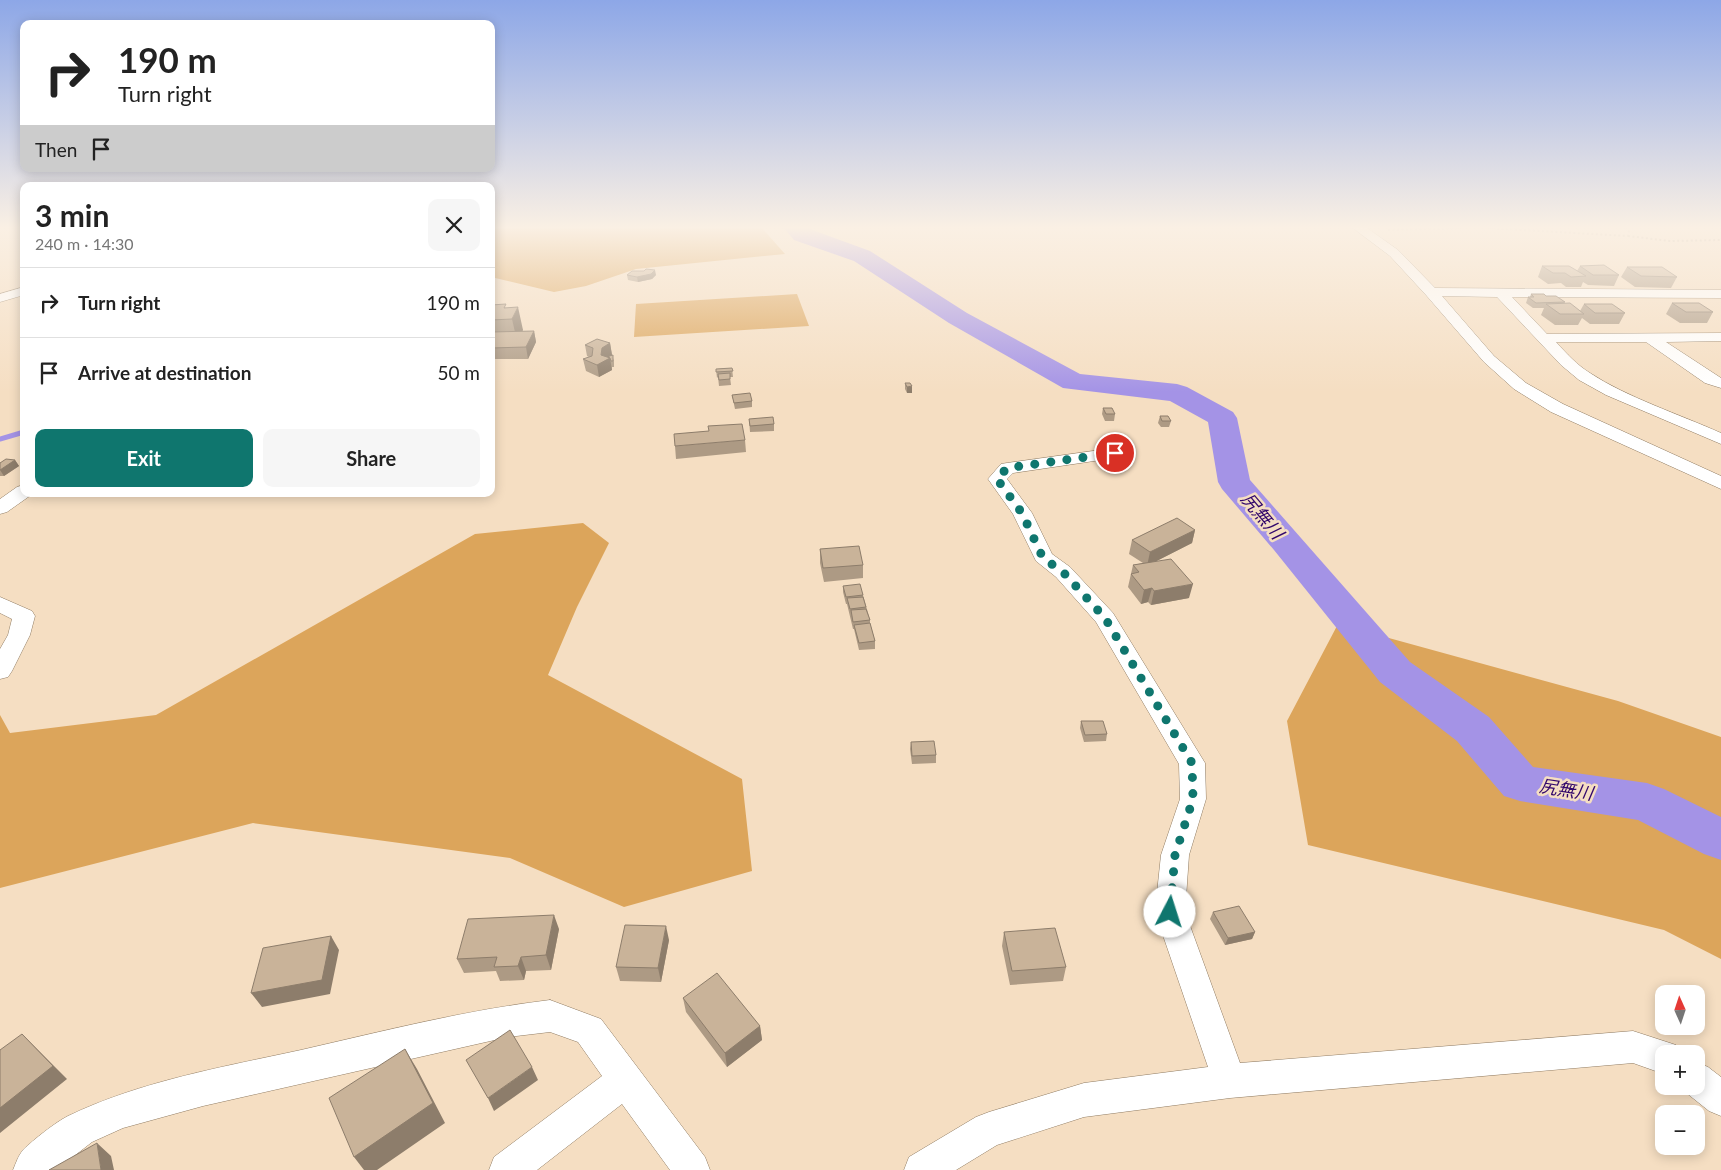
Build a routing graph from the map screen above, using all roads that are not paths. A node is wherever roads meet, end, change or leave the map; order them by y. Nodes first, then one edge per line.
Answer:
1 (1422, 283) edge
2 (20, 292) edge
3 (1431, 292) junction
4 (1501, 294) junction
5 (1721, 294) edge
6 (0, 298) edge
7 (1650, 337) junction
8 (1721, 337) edge
9 (1545, 338) junction
10 (1721, 383) edge
11 (1721, 439) edge
12 (1115, 453) dead end
13 (1721, 483) edge
14 (20, 494) edge
15 (0, 508) edge
16 (0, 604) edge
17 (0, 671) edge
18 (1655, 1054) edge
19 (625, 1080) junction
20 (1230, 1081) junction
21 (1705, 1086) edge
22 (1721, 1099) edge
23 (31, 1170) edge
24 (507, 1170) edge
25 (692, 1170) edge
26 (922, 1170) edge

1 - 3 street
2 - 6 street
3 - 4 street
3 - 13 street
4 - 5 street
4 - 9 street
7 - 8 street
7 - 9 street
7 - 10 street
9 - 11 street
12 - 20 street
14 - 15 street
16 - 17 street
18 - 20 street
19 - 23 street
19 - 24 street
19 - 25 street
20 - 26 street
21 - 22 street

